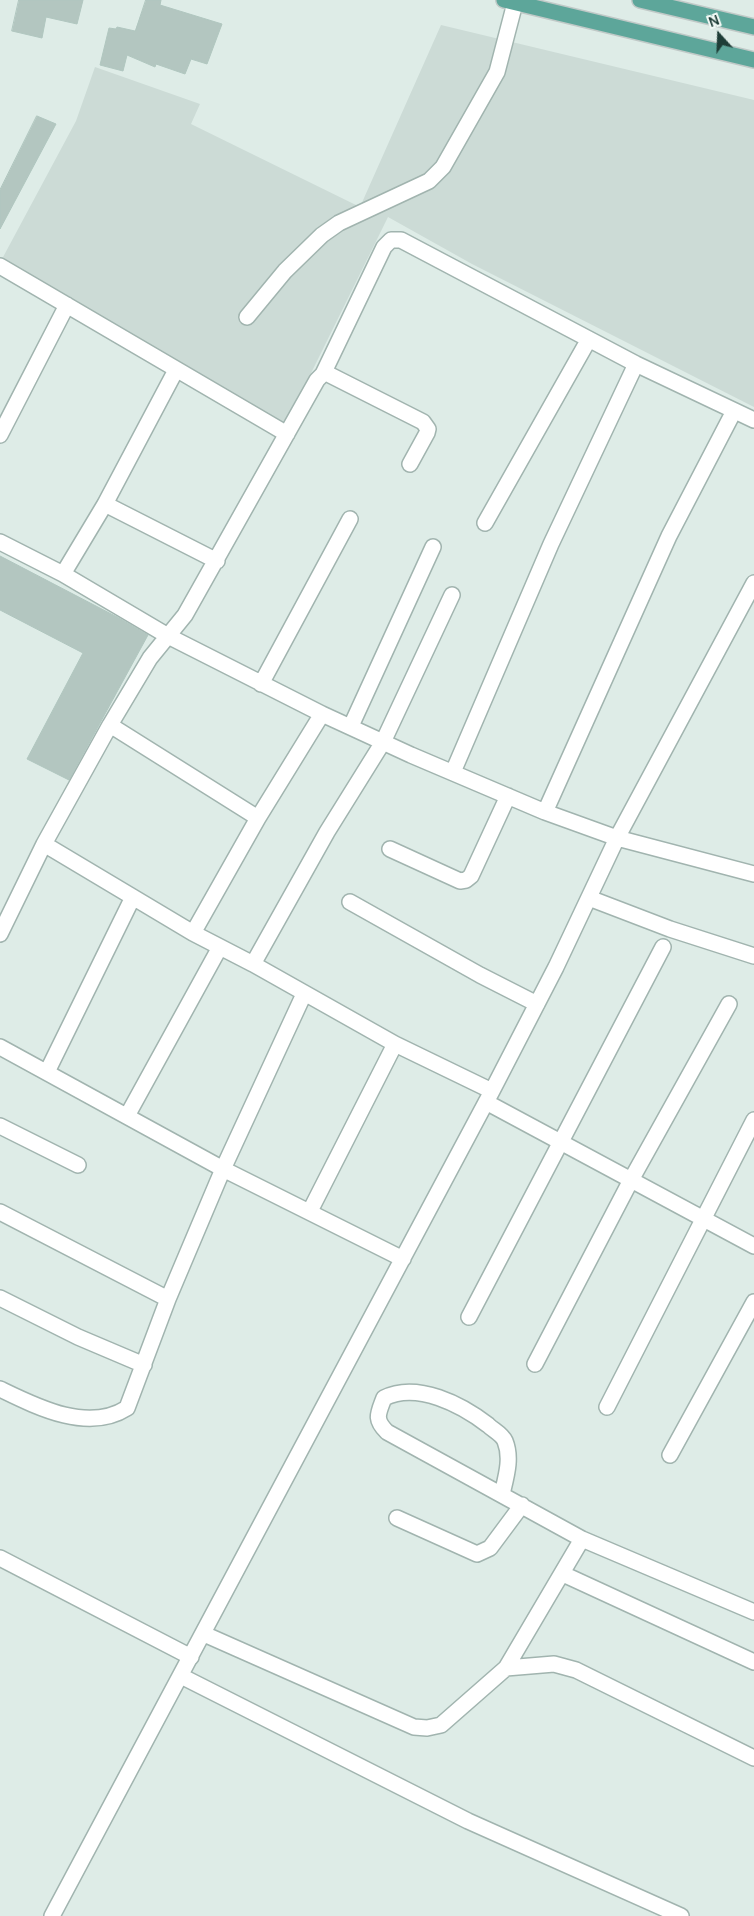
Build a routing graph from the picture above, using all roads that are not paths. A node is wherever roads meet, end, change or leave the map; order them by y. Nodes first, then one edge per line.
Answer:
1 (640, 0) edge
2 (509, 1) edge
3 (754, 27) edge
4 (754, 60) edge
5 (0, 266) edge
6 (67, 305) junction
7 (247, 317) dead end
8 (588, 339) junction
9 (636, 364) junction
10 (176, 370) junction
11 (323, 374) junction
12 (734, 411) junction
13 (754, 420) edge
14 (287, 434) junction
15 (0, 435) edge
16 (410, 464) dead end
17 (105, 504) junction
18 (350, 519) dead end
19 (485, 523) dead end
20 (0, 542) edge
21 (433, 547) dead end
22 (216, 561) junction
23 (62, 574) junction
24 (754, 583) edge
25 (452, 595) dead end
26 (168, 636) junction
27 (260, 684) junction
28 (322, 714) junction
29 (110, 725) junction
30 (351, 726) junction
31 (383, 742) junction
32 (453, 772) junction
33 (508, 796) junction
34 (544, 812) junction
35 (258, 818) junction
36 (617, 838) junction
37 (44, 844) junction
38 (390, 849) dead end
39 (754, 874) edge
40 (133, 897) junction
41 (589, 898) junction
42 (350, 902) dead end
43 (0, 934) edge
44 (194, 934) junction
45 (220, 947) junction
46 (663, 947) dead end
47 (754, 956) edge
48 (253, 964) junction
49 (304, 994) junction
50 (537, 1004) junction
51 (730, 1004) dead end
52 (395, 1044) junction
53 (0, 1047) edge
54 (47, 1072) junction
55 (489, 1097) junction
56 (127, 1116) junction
57 (754, 1120) edge
58 (0, 1126) edge
59 (560, 1142) junction
60 (78, 1165) dead end
61 (222, 1169) junction
62 (631, 1180) junction
63 (310, 1211) junction
64 (0, 1212) edge
65 (704, 1220) junction
66 (754, 1246) edge
67 (403, 1259) junction
68 (0, 1298) edge
69 (168, 1299) junction
70 (754, 1302) edge
71 (469, 1317) dead end
72 (535, 1364) dead end
73 (144, 1365) junction
74 (0, 1389) edge
75 (607, 1408) dead end
76 (670, 1455) dead end
77 (502, 1494) junction
78 (522, 1505) junction
79 (397, 1518) dead end
80 (582, 1539) junction
81 (0, 1558) edge
82 (563, 1574) junction
83 (754, 1612) edge
84 (204, 1634) junction
85 (191, 1657) junction
86 (754, 1662) edge
87 (506, 1668) junction
88 (181, 1676) junction
89 (754, 1758) edge
90 (52, 1916) edge
91 (681, 1916) edge

1 - 3 main road
2 - 4 main road
2 - 7 street
5 - 6 street
6 - 10 street
6 - 15 street
8 - 9 street
8 - 11 street
8 - 19 street
9 - 12 street
9 - 32 street
10 - 14 street
10 - 17 street
11 - 14 street
11 - 16 street
12 - 13 street
12 - 34 street
14 - 22 street
17 - 22 street
17 - 23 street
18 - 27 street
20 - 23 street
21 - 30 street
22 - 26 street
23 - 26 street
24 - 36 street
25 - 31 street
26 - 27 street
26 - 29 street
27 - 28 street
28 - 30 street
28 - 35 street
29 - 35 street
29 - 37 street
30 - 31 street
31 - 32 street
31 - 48 street
32 - 33 street
33 - 34 street
33 - 38 street
34 - 36 street
35 - 44 street
36 - 39 street
36 - 41 street
37 - 40 street
37 - 43 street
40 - 44 street
40 - 54 street
41 - 47 street
41 - 50 street
42 - 50 street
44 - 45 street
45 - 48 street
45 - 56 street
46 - 59 street
48 - 49 street
49 - 52 street
49 - 61 street
50 - 55 street
51 - 62 street
52 - 55 street
52 - 63 street
53 - 54 street
54 - 56 street
55 - 59 street
55 - 67 street
56 - 61 street
57 - 65 street
58 - 60 street
59 - 62 street
59 - 71 street
61 - 63 street
61 - 69 street
62 - 65 street
62 - 72 street
63 - 67 street
64 - 69 street
65 - 66 street
65 - 75 street
67 - 84 street
68 - 73 street
69 - 73 street
70 - 76 street
73 - 74 street
77 - 77 street
77 - 78 street
78 - 79 street
78 - 80 street
80 - 82 street
80 - 83 street
81 - 85 street
82 - 86 street
82 - 87 street
84 - 85 street
84 - 87 street
85 - 88 street
87 - 89 street
88 - 90 street
88 - 91 street

